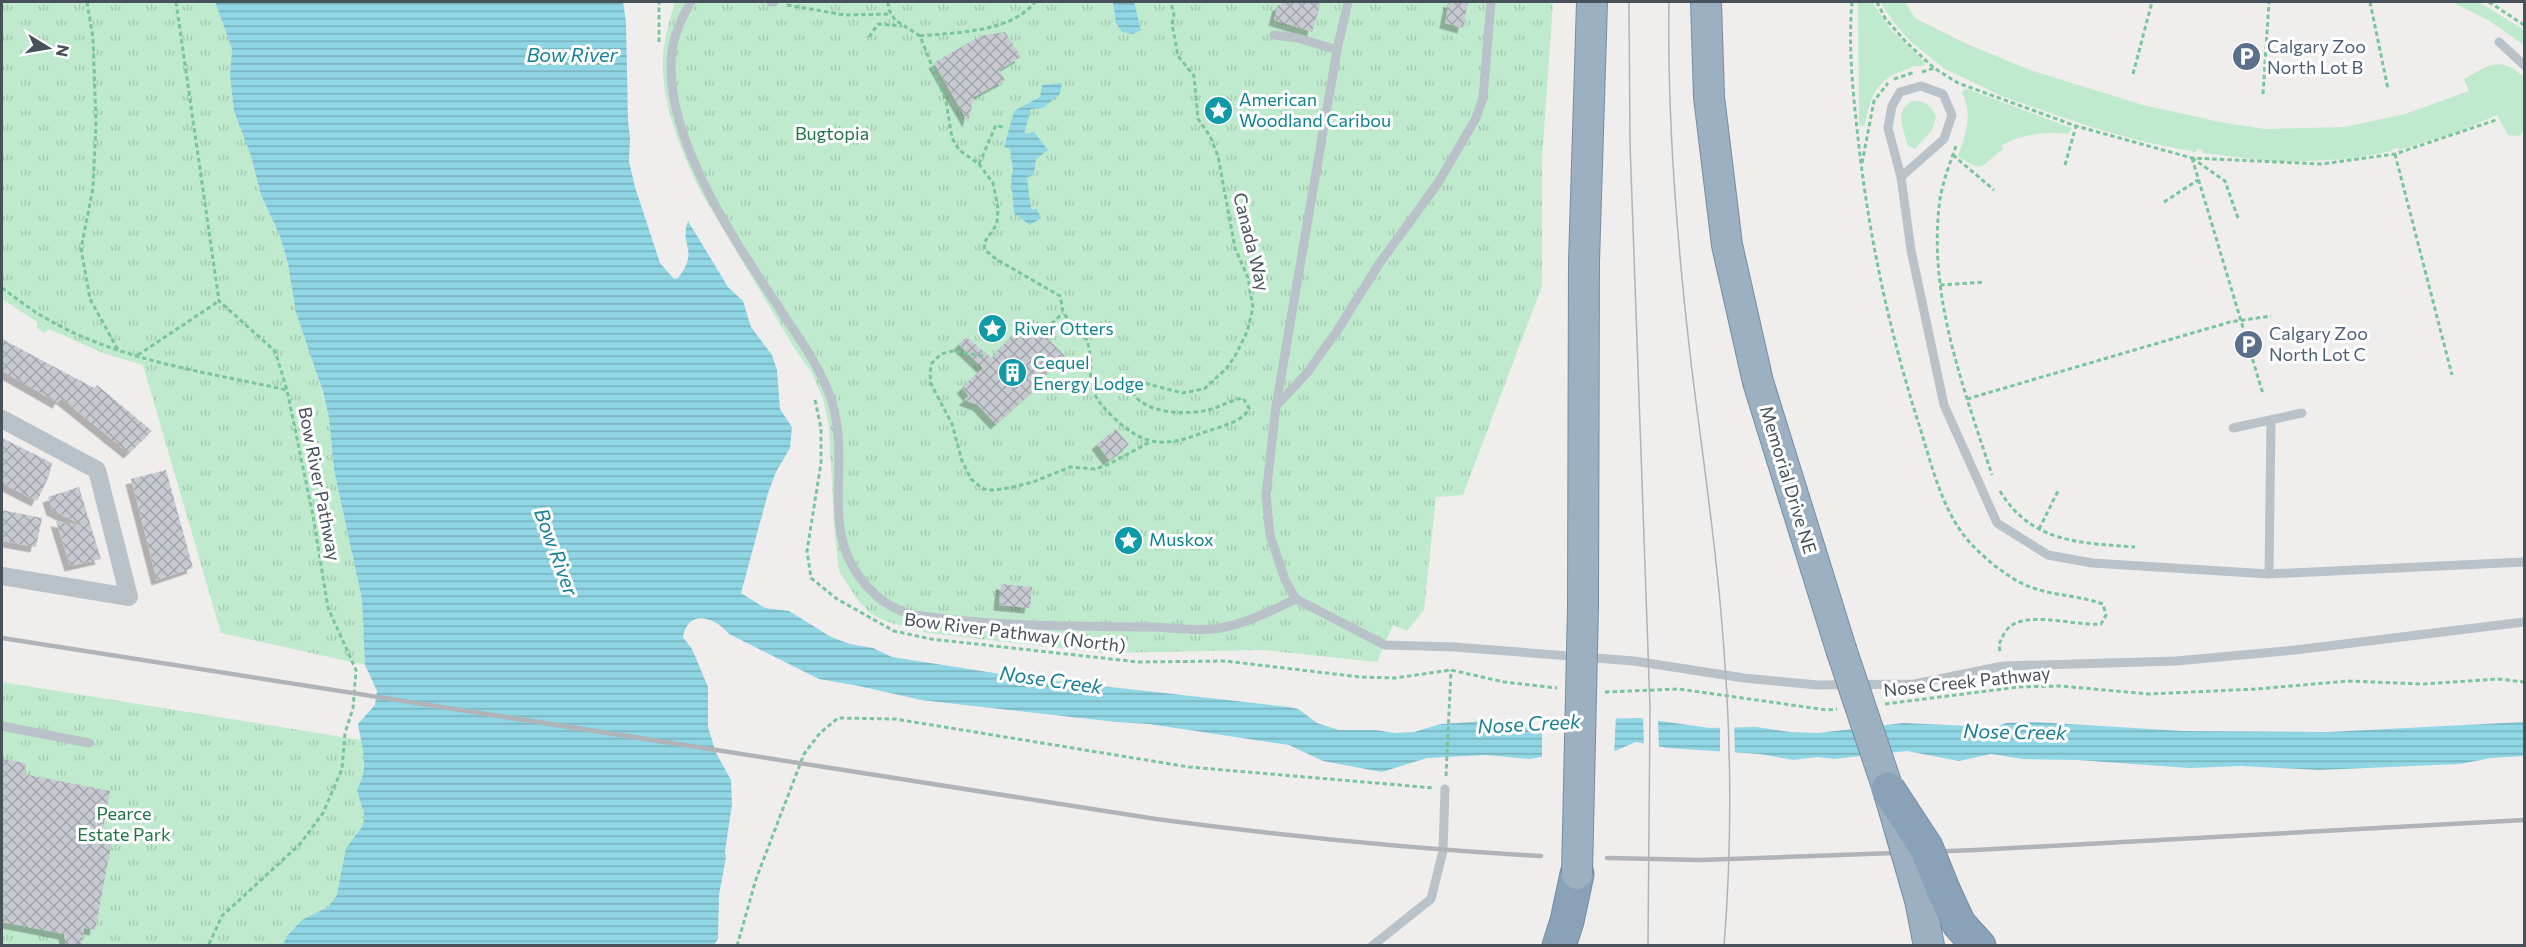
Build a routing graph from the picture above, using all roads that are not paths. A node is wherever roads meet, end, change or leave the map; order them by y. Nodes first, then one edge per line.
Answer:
1 (691, 2) edge
2 (1348, 2) edge
3 (1491, 2) edge
4 (1592, 2) edge
5 (1706, 2) edge
6 (1274, 35) dead end
7 (2499, 42) dead end
8 (1337, 50) junction
9 (2524, 64) edge
10 (1901, 177) junction
11 (1276, 406) junction
12 (2302, 413) dead end
13 (2, 419) edge
14 (2271, 420) junction
15 (2234, 428) dead end
16 (2524, 562) edge
17 (2269, 574) junction
18 (2, 576) edge
19 (1296, 599) junction
20 (2524, 622) edge
21 (2, 726) edge
22 (89, 743) dead end
23 (1445, 789) road end
24 (1888, 789) joint
25 (1578, 874) junction
26 (1933, 897) junction
27 (1372, 945) edge
28 (1558, 945) edge
29 (1576, 945) edge
30 (1929, 945) edge
31 (1979, 945) edge

1 - 19 lane
2 - 8 lane
3 - 11 lane
4 - 25 highway, bridge
5 - 24 highway, Memorial Drive NE, bridge
6 - 8 lane
7 - 9 lane
8 - 11 lane
10 - 10 lane
10 - 17 lane
11 - 19 lane
12 - 14 lane
13 - 18 street
14 - 15 lane
14 - 17 lane
16 - 17 lane
19 - 20 lane
21 - 22 lane
23 - 27 lane
24 - 26 highway, bridge
25 - 28 highway
25 - 29 highway
26 - 30 highway
26 - 31 highway

